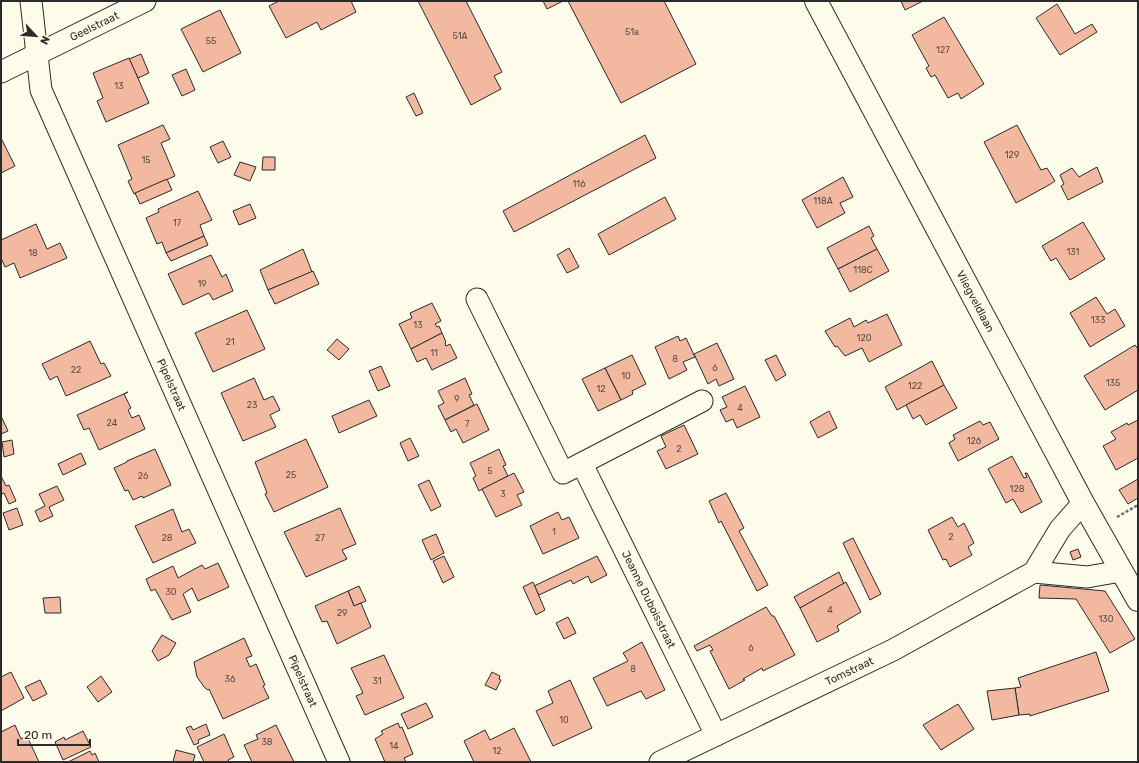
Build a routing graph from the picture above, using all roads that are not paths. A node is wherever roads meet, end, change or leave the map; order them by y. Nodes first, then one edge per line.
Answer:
1 (31, 1) edge
2 (145, 1) edge
3 (816, 1) edge
4 (36, 55) junction
5 (1, 72) edge
6 (477, 299) dead end
7 (702, 401) dead end
8 (582, 464) junction
9 (1083, 503) junction
10 (1121, 571) junction
11 (1034, 572) junction
12 (1138, 600) edge
13 (716, 735) junction
14 (339, 762) edge
15 (660, 762) edge

1 - 4 street, Pipelstraat
2 - 4 street, Geelstraat
3 - 9 main road, Vliegveldlaan
4 - 5 street, Geelstraat
4 - 14 street, Pipelstraat
6 - 8 street
7 - 8 street
8 - 13 street, Jeanne Duboisstraat
9 - 10 main road, Vliegveldlaan
9 - 11 street, Tomstraat
10 - 11 street
10 - 12 main road, Vliegveldlaan
11 - 13 street, Tomstraat
13 - 15 street, Tomstraat

